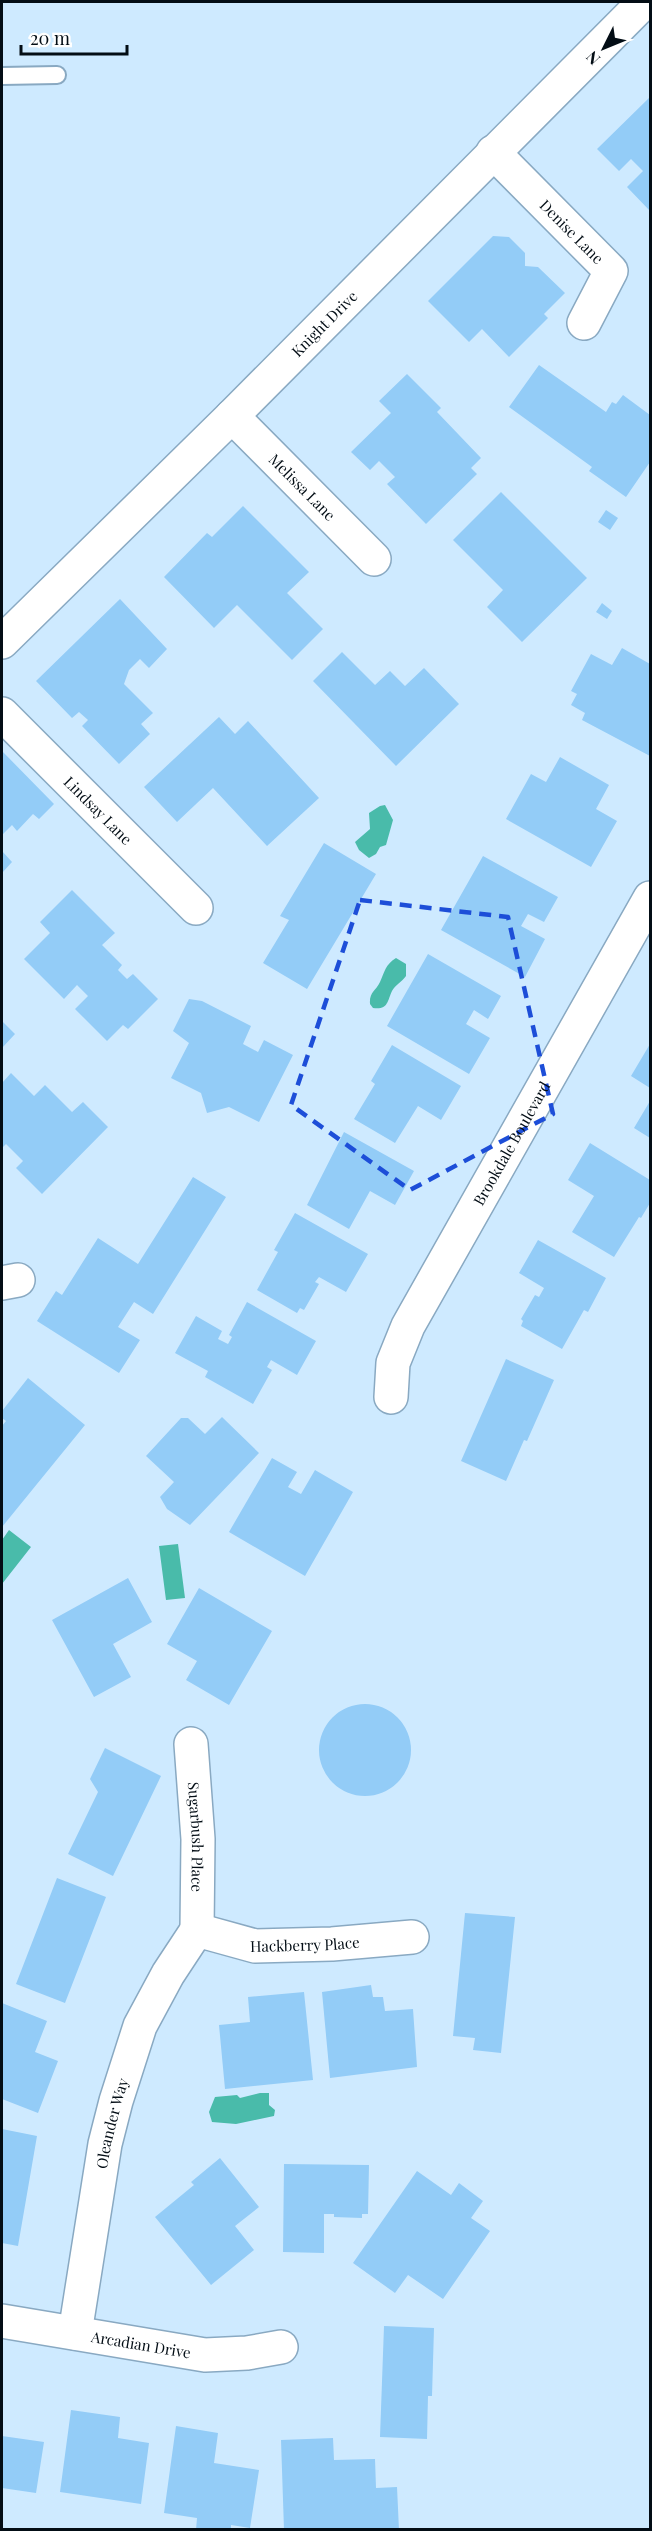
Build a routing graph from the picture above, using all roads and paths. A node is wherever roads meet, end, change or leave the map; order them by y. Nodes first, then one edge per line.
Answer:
1 (644, 2) edge
2 (57, 75) dead end
3 (2, 76) edge
4 (493, 152) junction
5 (584, 323) dead end
6 (232, 416) junction
7 (374, 559) dead end
8 (2, 642) edge
9 (2, 714) edge
10 (651, 898) edge
11 (196, 908) dead end
12 (391, 1397) dead end
13 (191, 1744) dead end
14 (197, 1930) junction
15 (412, 1937) dead end
16 (2, 2321) edge
17 (75, 2333) junction
18 (281, 2347) dead end

1 - 4 street, Knight Drive
2 - 3 lane
4 - 5 street, Denise Lane
4 - 6 street, Knight Drive
6 - 7 street, Melissa Lane
6 - 8 street, Knight Drive
9 - 11 street, Lindsay Lane
10 - 12 street, Brookdale Boulevard
13 - 14 street, Sugarbush Place
14 - 15 street, Hackberry Place
14 - 17 street, Oleander Way
16 - 17 street, Arcadian Drive
17 - 18 street, Arcadian Drive

